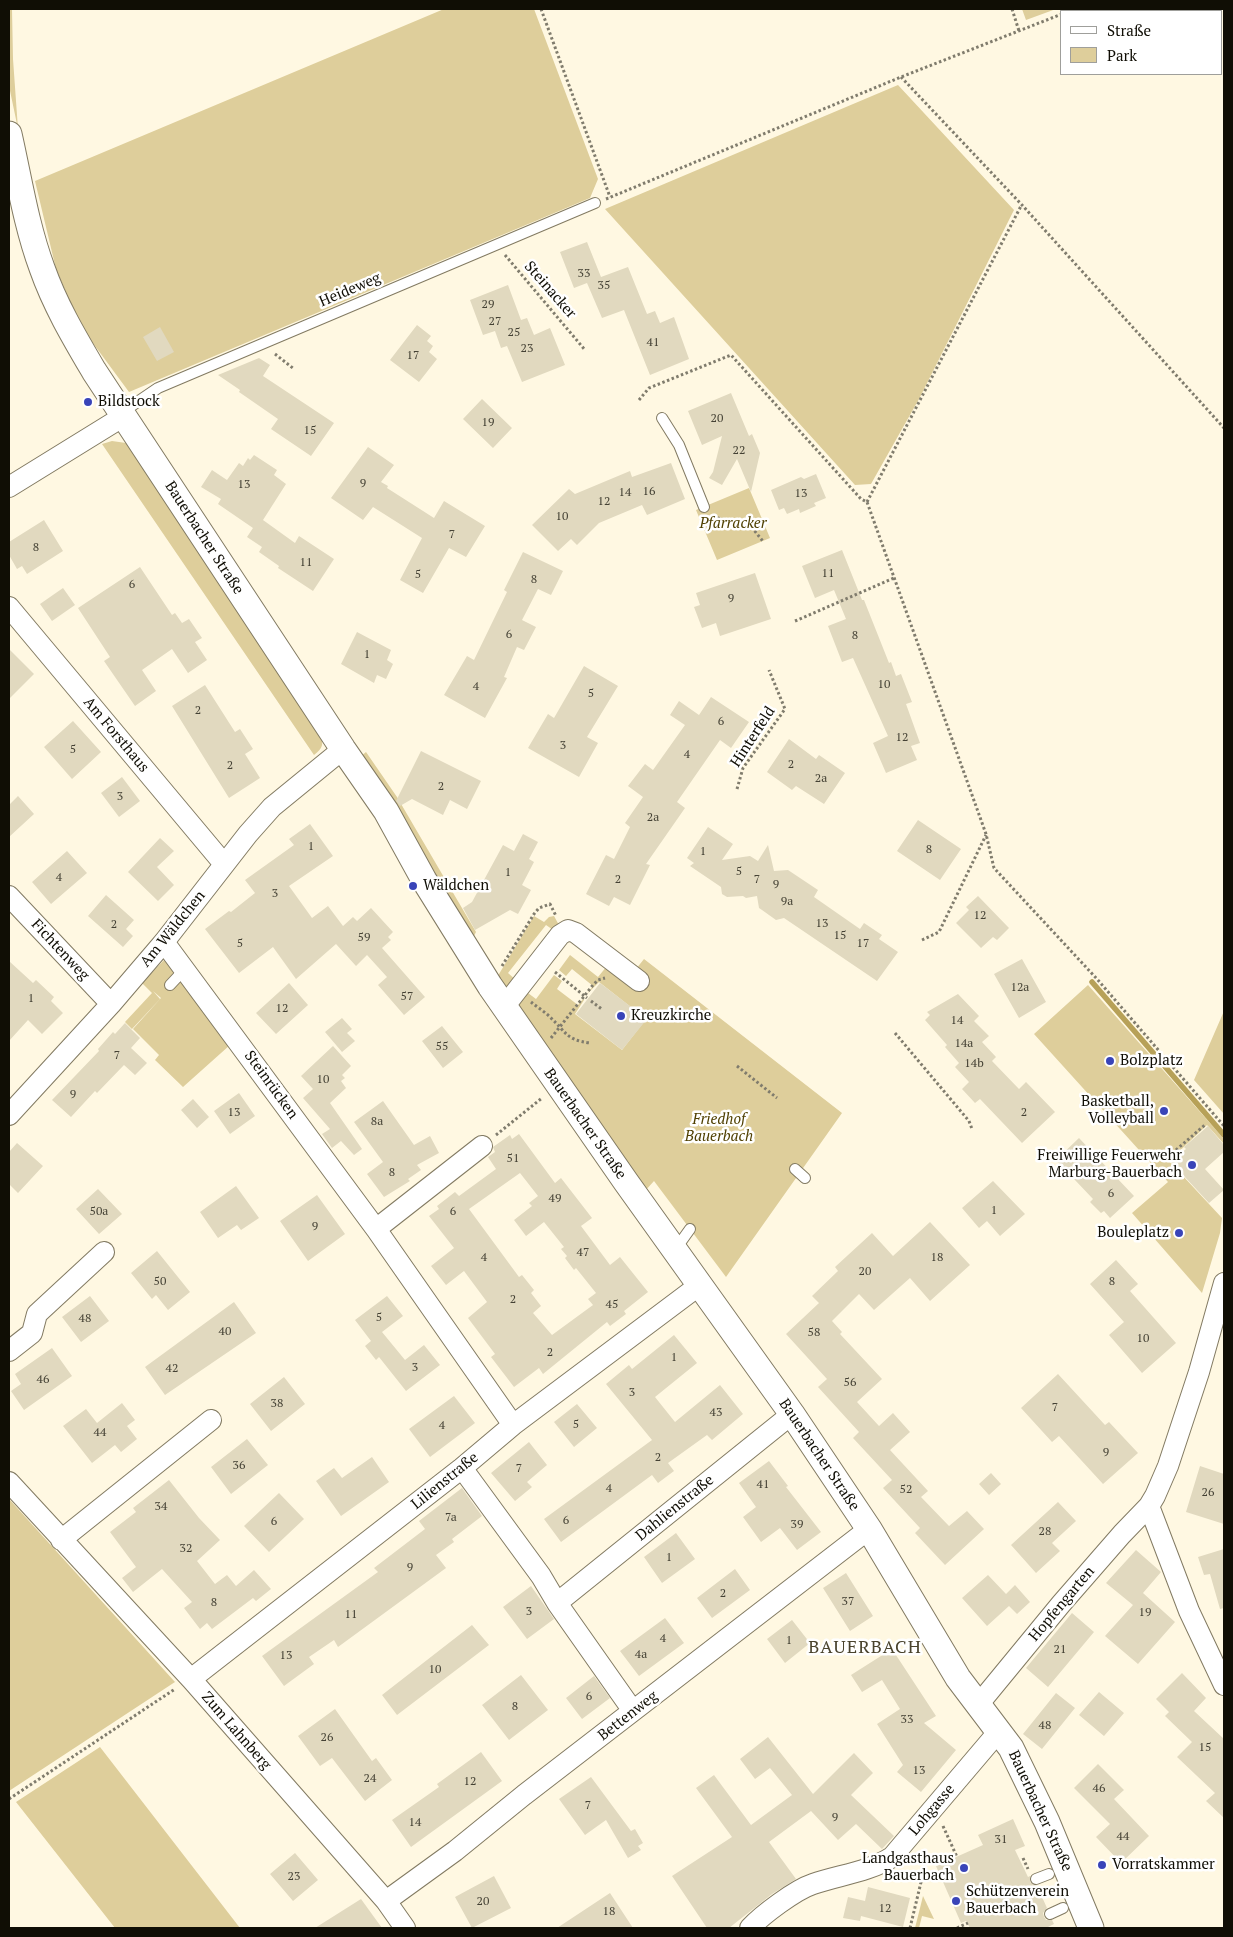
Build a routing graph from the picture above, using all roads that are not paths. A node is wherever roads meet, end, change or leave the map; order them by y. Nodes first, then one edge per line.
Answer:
1 (9, 134) edge
2 (595, 203) dead end
3 (124, 416) junction
4 (662, 418) dead end
5 (9, 487) edge
6 (705, 510) road end
7 (9, 607) edge
8 (344, 750) junction
9 (224, 864) junction
10 (9, 896) edge
11 (164, 942) junction
12 (184, 970) junction
13 (639, 981) dead end
14 (170, 985) dead end
15 (510, 999) junction
16 (111, 1004) junction
17 (9, 1115) edge
18 (482, 1146) road end
19 (795, 1169) dead end
20 (805, 1178) dead end
21 (376, 1229) junction
22 (690, 1229) dead end
23 (675, 1250) junction
24 (104, 1252) dead end
25 (1224, 1283) edge
26 (701, 1284) junction
27 (9, 1351) edge
28 (792, 1414) junction
29 (212, 1420) dead end
30 (512, 1425) junction
31 (462, 1468) junction
32 (9, 1482) edge
33 (1149, 1506) junction
34 (869, 1529) junction
35 (61, 1540) junction
36 (557, 1603) junction
37 (191, 1679) junction
38 (1224, 1685) edge
39 (978, 1705) junction
40 (633, 1711) junction
41 (999, 1731) junction
42 (1055, 1871) junction
43 (1036, 1879) dead end
44 (1075, 1899) junction
45 (386, 1901) junction
46 (1050, 1914) dead end
47 (405, 1928) edge
48 (750, 1928) edge
49 (1091, 1928) edge

1 - 3 street, Bauerbacher Straße
2 - 3 lane, Heideweg
3 - 5 street
3 - 8 street, Bauerbacher Straße
4 - 6 lane
7 - 9 street, Am Forsthaus
8 - 9 street, Am Wäldchen
8 - 15 street, Bauerbacher Straße
9 - 11 street, Am Wäldchen
10 - 16 street, Fichtenweg
11 - 12 street, Steinrücken
11 - 16 street, Am Wäldchen
12 - 14 lane
12 - 21 street, Steinrücken
13 - 15 street
15 - 23 street, Bauerbacher Straße
16 - 17 street, Am Wäldchen
18 - 21 street
19 - 20 lane
21 - 30 street, Steinrücken
22 - 23 lane
23 - 26 street, Bauerbacher Straße
24 - 27 street
25 - 33 street, Hopfengarten
26 - 28 street, Bauerbacher Straße
26 - 30 street, Lilienstraße
28 - 34 street, Bauerbacher Straße
28 - 36 street, Dahlienstraße
29 - 35 street
30 - 31 street, Lilienstraße
31 - 36 street
31 - 37 street, Lilienstraße
32 - 35 street, Zum Lahnberg
33 - 38 street
33 - 39 street, Hopfengarten
34 - 39 street, Bauerbacher Straße
34 - 40 street, Bettenweg
35 - 37 street, Zum Lahnberg
36 - 40 street
37 - 45 street, Zum Lahnberg
39 - 41 street, Bauerbacher Straße
40 - 45 street, Bettenweg
41 - 42 street, Bauerbacher Straße
41 - 48 street, Lohgasse
42 - 43 lane
42 - 44 street, Bauerbacher Straße
44 - 46 lane
44 - 49 street, Bauerbacher Straße
45 - 47 street, Zum Lahnberg

